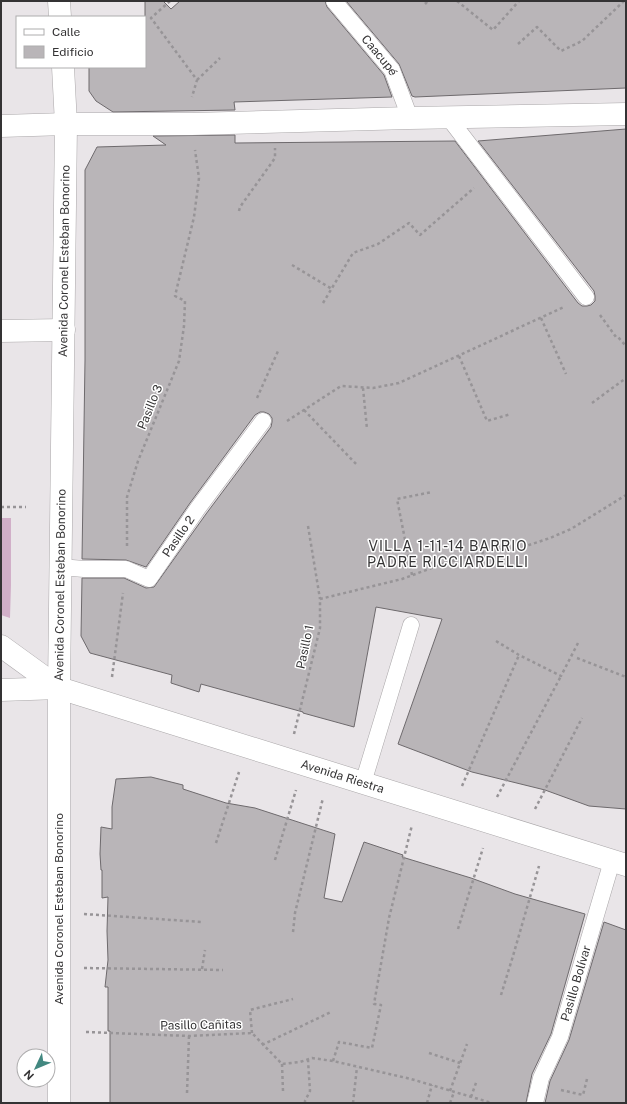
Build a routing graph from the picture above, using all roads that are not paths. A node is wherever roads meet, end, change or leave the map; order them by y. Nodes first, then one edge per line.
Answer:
1 (59, 1) edge
2 (334, 1) edge
3 (60, 16) edge
4 (63, 68) edge
5 (626, 114) edge
6 (448, 117) junction
7 (410, 118) junction
8 (66, 124) junction
9 (1, 126) edge
10 (586, 297) road end
11 (1, 330) edge
12 (64, 330) junction
13 (263, 422) road end
14 (60, 567) junction
15 (411, 625) dead end
16 (1, 646) edge
17 (59, 688) junction
18 (1, 690) edge
19 (363, 783) junction
20 (619, 863) edge
21 (59, 1103) edge
22 (535, 1103) edge

1 - 3 street
2 - 7 lane, Caacupé
4 - 8 street, Avenida Coronel Esteban Bonorino
5 - 6 street
6 - 7 street
6 - 10 lane
7 - 8 street
8 - 9 street
8 - 12 street, Avenida Coronel Esteban Bonorino
11 - 12 street
12 - 14 street, Avenida Coronel Esteban Bonorino
13 - 14 lane, Pasillo 2
14 - 17 street, Avenida Coronel Esteban Bonorino
15 - 19 lane
16 - 17 street, Avenida Riestra
17 - 18 street, Avenida Riestra
17 - 19 street, Avenida Riestra
17 - 21 street, Avenida Coronel Esteban Bonorino
19 - 20 street, Avenida Riestra
20 - 22 lane, Pasillo Bolívar

